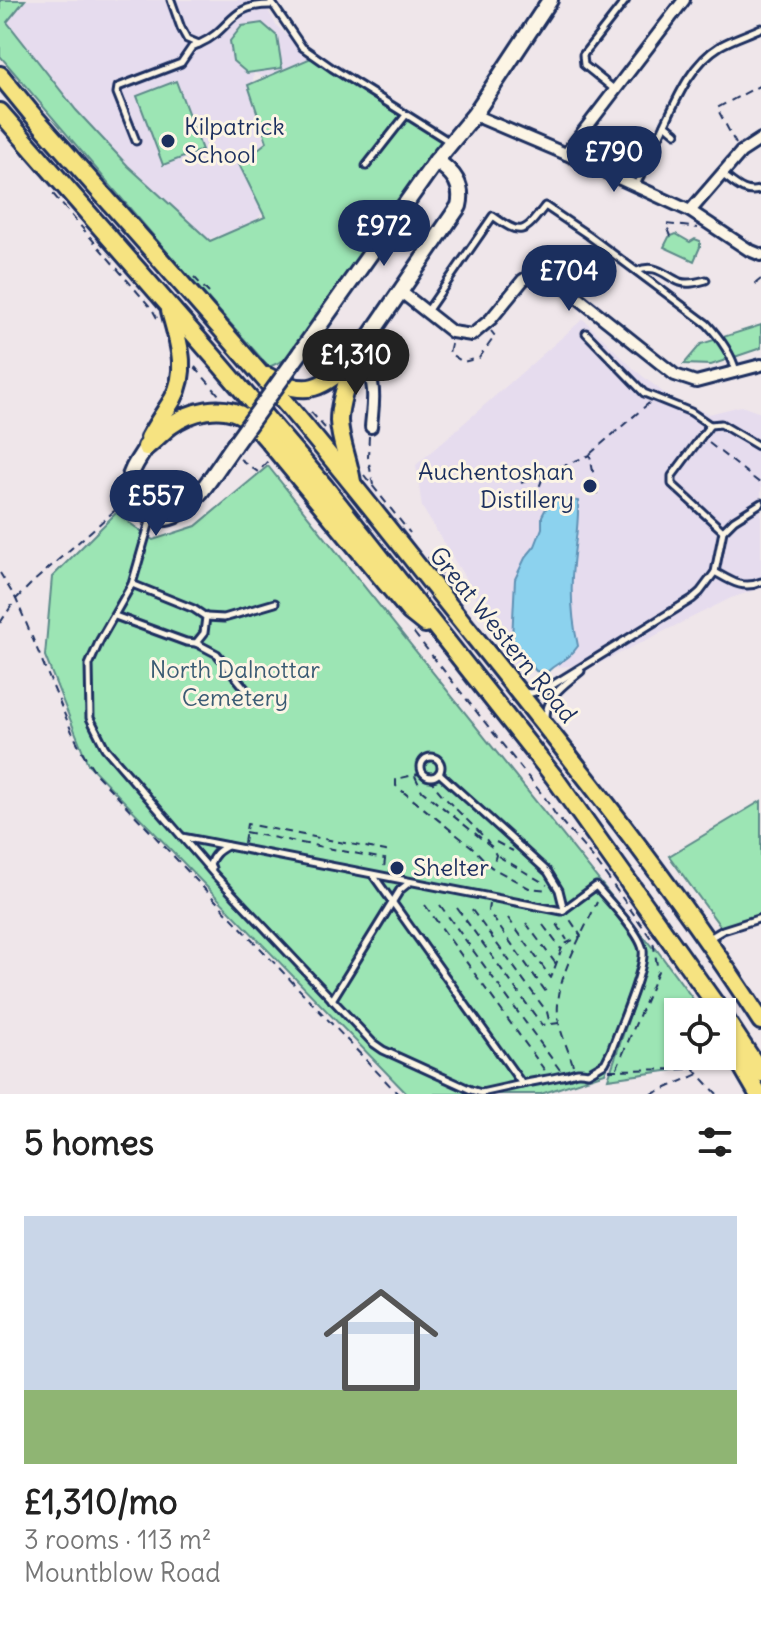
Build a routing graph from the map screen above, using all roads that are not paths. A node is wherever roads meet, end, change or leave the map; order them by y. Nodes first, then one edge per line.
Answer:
1 (171, 0) edge
2 (550, 0) edge
3 (626, 0) edge
4 (684, 0) edge
5 (271, 2) edge
6 (761, 28) edge
7 (199, 44) junction
8 (0, 75) edge
9 (616, 90) junction
10 (0, 112) edge
11 (406, 115) junction
12 (474, 115) junction
13 (665, 124) junction
14 (676, 133) dead end
15 (761, 139) edge
16 (136, 141) dead end
17 (451, 143) junction
18 (566, 154) junction
19 (436, 161) junction
20 (366, 166) dead end
21 (722, 174) junction
22 (636, 186) junction
23 (761, 189) edge
24 (690, 211) junction
25 (761, 255) edge
26 (637, 271) junction
27 (706, 280) dead end
28 (400, 291) junction
29 (169, 307) junction
30 (427, 312) junction
31 (586, 333) dead end
32 (354, 359) junction
33 (761, 365) edge
34 (256, 370) junction
35 (736, 372) junction
36 (710, 425) junction
37 (371, 427) road end
38 (146, 447) junction
39 (760, 447) edge
40 (352, 484) junction
41 (761, 503) edge
42 (151, 517) junction
43 (723, 531) junction
44 (715, 572) junction
45 (761, 582) edge
46 (132, 584) junction
47 (275, 603) dead end
48 (115, 616) junction
49 (206, 617) junction
50 (196, 643) junction
51 (451, 646) junction
52 (594, 660) junction
53 (518, 691) junction
54 (248, 692) dead end
55 (547, 727) junction
56 (439, 773) junction
57 (181, 837) junction
58 (228, 846) junction
59 (214, 874) junction
60 (373, 875) junction
61 (410, 882) junction
62 (393, 903) junction
63 (564, 910) junction
64 (761, 918) edge
65 (707, 940) junction
66 (710, 998) edge
67 (332, 1000) junction
68 (761, 1021) edge
69 (736, 1036) edge
70 (736, 1056) edge
71 (761, 1073) edge
72 (522, 1084) junction
73 (758, 1094) edge

1 - 7 lane
2 - 12 street
3 - 9 lane
4 - 9 street
5 - 7 lane
5 - 11 lane
6 - 13 lane
7 - 16 lane
8 - 34 main road, Great Western Road
9 - 18 street
10 - 29 main road, Great Western Road
11 - 17 lane
11 - 20 lane
12 - 17 street
12 - 18 street
13 - 14 lane
13 - 22 lane
15 - 21 street
17 - 19 street
18 - 22 street
19 - 28 street
19 - 42 street, bridge
21 - 23 lane
21 - 24 street
22 - 24 street
24 - 25 street
26 - 27 lane
26 - 30 lane
26 - 35 lane
28 - 30 street
28 - 32 street
29 - 38 main road
29 - 51 main road, Great Western Road
30 - 35 street
31 - 36 lane
32 - 34 main road
32 - 37 street
32 - 40 main road
33 - 35 street
34 - 40 main road, Great Western Road
36 - 39 lane
36 - 43 lane
38 - 42 street
38 - 51 main road
40 - 53 main road, Great Western Road
41 - 43 lane
42 - 46 lane
43 - 44 lane
44 - 45 lane
44 - 52 lane
46 - 48 lane
46 - 49 lane
47 - 49 lane
48 - 50 lane
48 - 57 lane
49 - 50 lane
50 - 54 lane
51 - 66 main road, Great Western Road
52 - 53 lane
52 - 55 lane
53 - 55 main road, Great Western Road
55 - 65 main road, Great Western Road
56 - 56 lane
56 - 63 lane
57 - 58 lane
57 - 59 lane
58 - 59 lane
58 - 60 lane
59 - 67 lane
60 - 61 lane
60 - 62 lane
61 - 62 lane
61 - 63 lane
62 - 67 lane
62 - 72 lane
63 - 72 lane
64 - 65 lane
65 - 68 main road, Great Western Road
67 - 72 lane
69 - 71 main road, Great Western Road
70 - 73 main road

